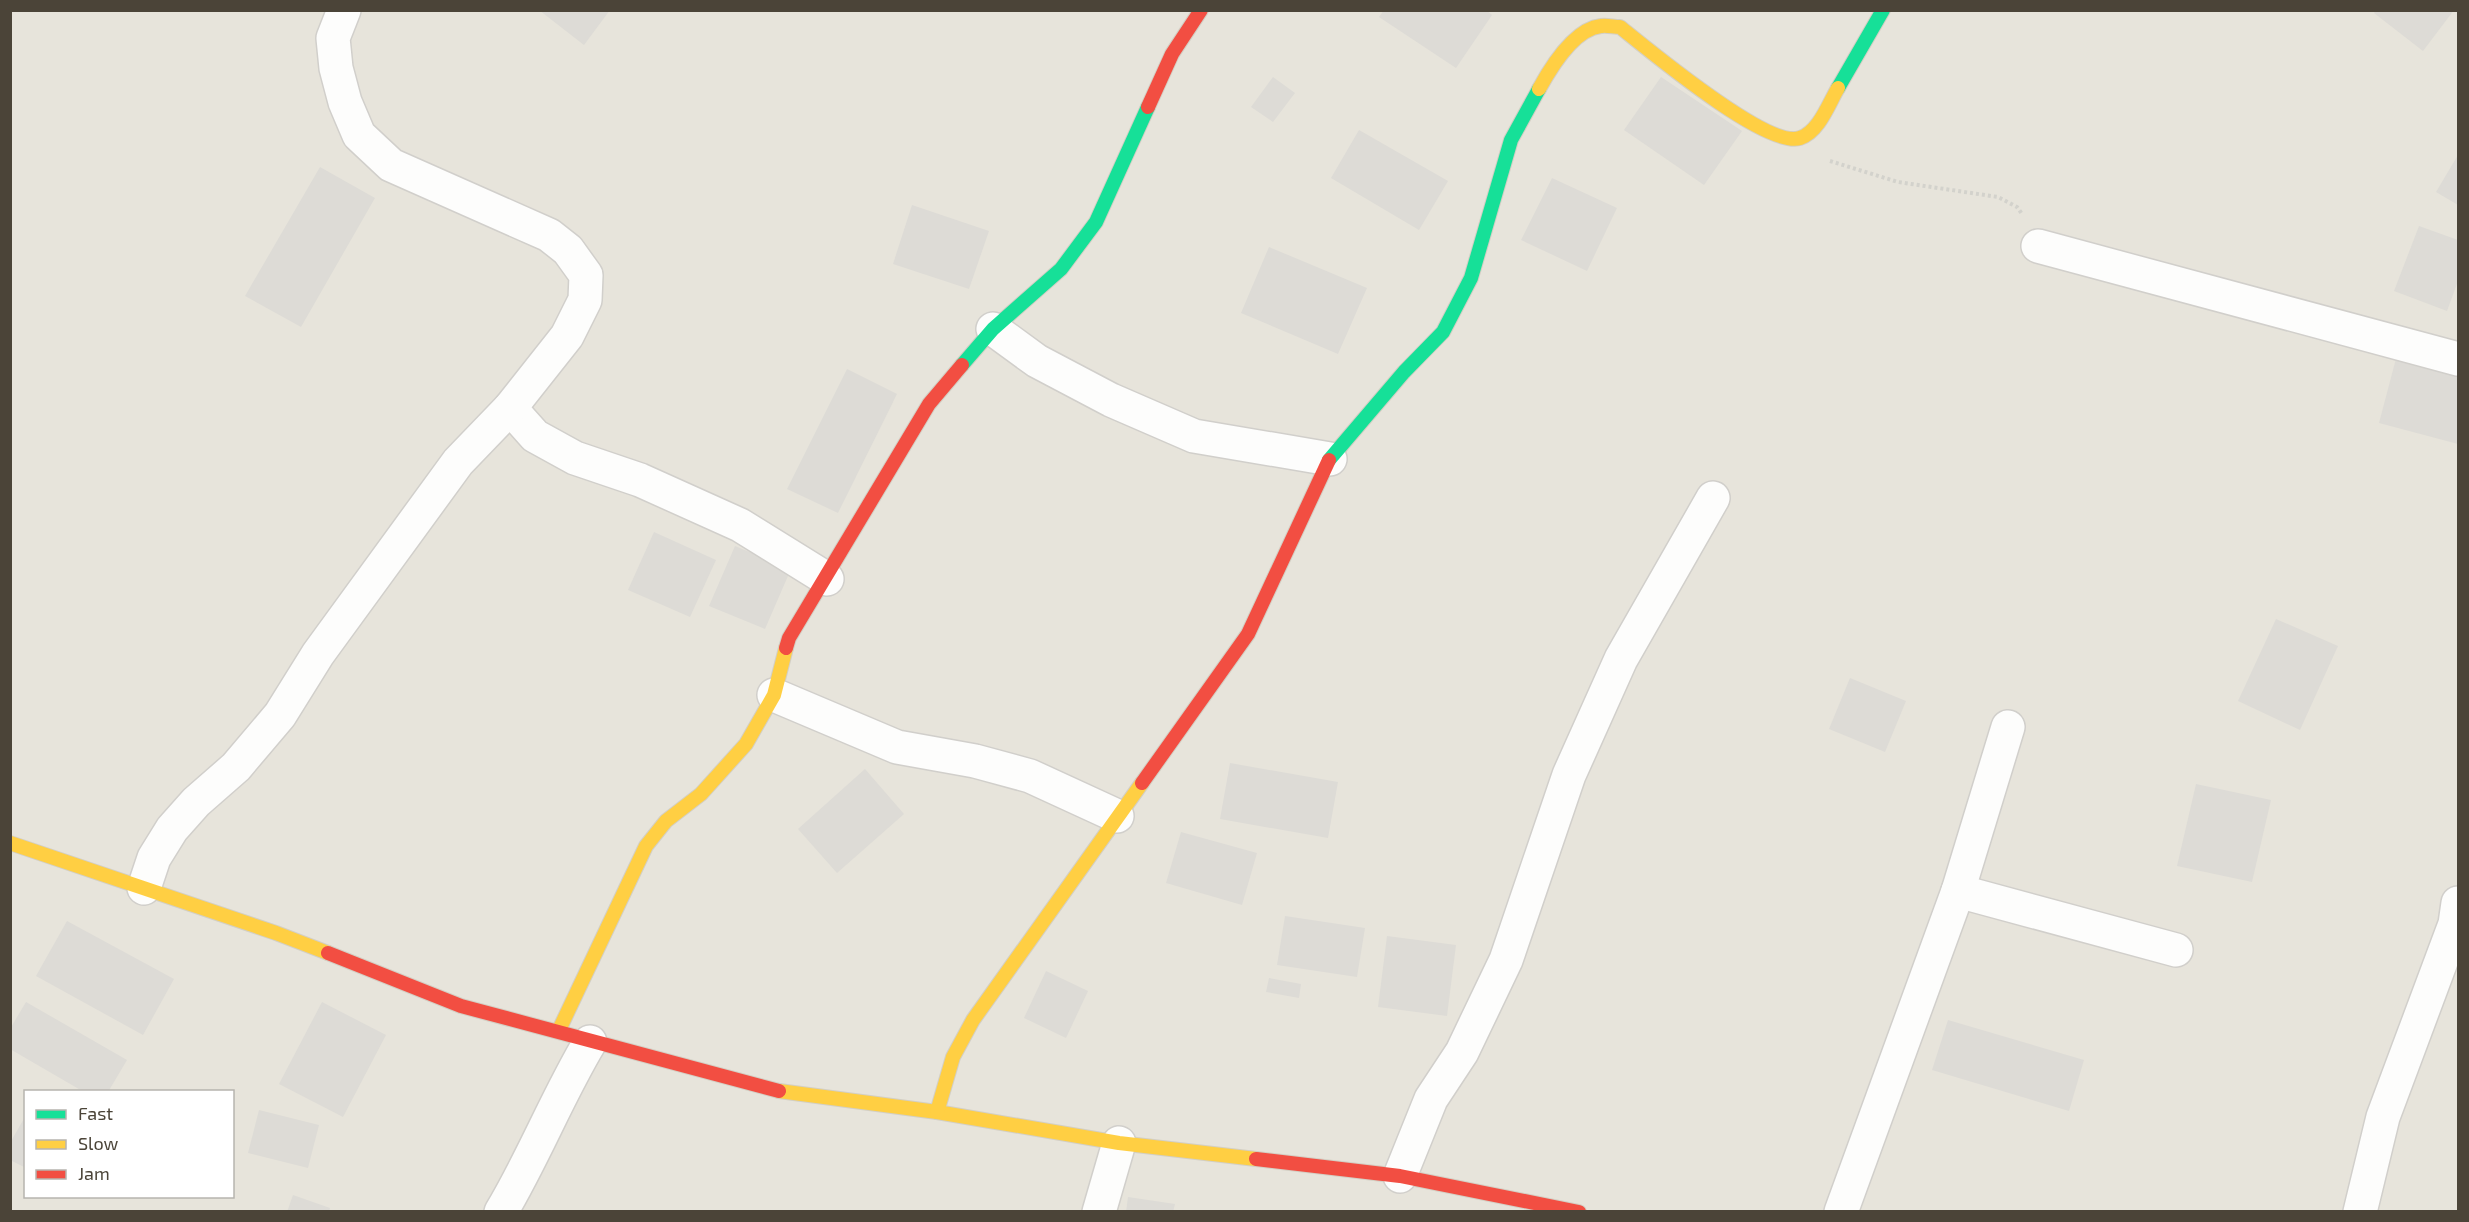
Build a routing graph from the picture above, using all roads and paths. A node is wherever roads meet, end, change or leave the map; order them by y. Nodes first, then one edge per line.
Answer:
1 (344, 10) edge
2 (1201, 10) edge
3 (1883, 10) edge
4 (1804, 138) junction
5 (2038, 246) joint
6 (993, 329) junction
7 (2458, 359) edge
8 (510, 408) junction
9 (1330, 459) junction
10 (1713, 498) dead end
11 (827, 579) junction
12 (774, 695) junction
13 (2008, 727) dead end
14 (1117, 816) junction
15 (10, 843) edge
16 (144, 888) junction
17 (1958, 891) junction
18 (2458, 903) edge
19 (2176, 950) dead end
20 (559, 1030) junction
21 (590, 1042) junction
22 (937, 1112) junction
23 (1119, 1143) junction
24 (1400, 1176) junction
25 (501, 1212) edge
26 (1099, 1212) edge
27 (1579, 1212) edge
28 (1841, 1212) edge
29 (2360, 1212) edge

1 - 8 street
2 - 6 street
3 - 4 street
4 - 5 path
4 - 9 street
5 - 7 street
6 - 9 street
6 - 11 street
8 - 11 street
8 - 16 street
9 - 14 street
10 - 24 street
11 - 12 street
12 - 14 street
12 - 20 street
13 - 17 street
14 - 22 street
15 - 16 street
16 - 20 street
17 - 19 street
17 - 28 street
18 - 29 street
20 - 21 street
21 - 22 street
21 - 25 street
22 - 23 street
23 - 24 street
23 - 26 street
24 - 27 street

